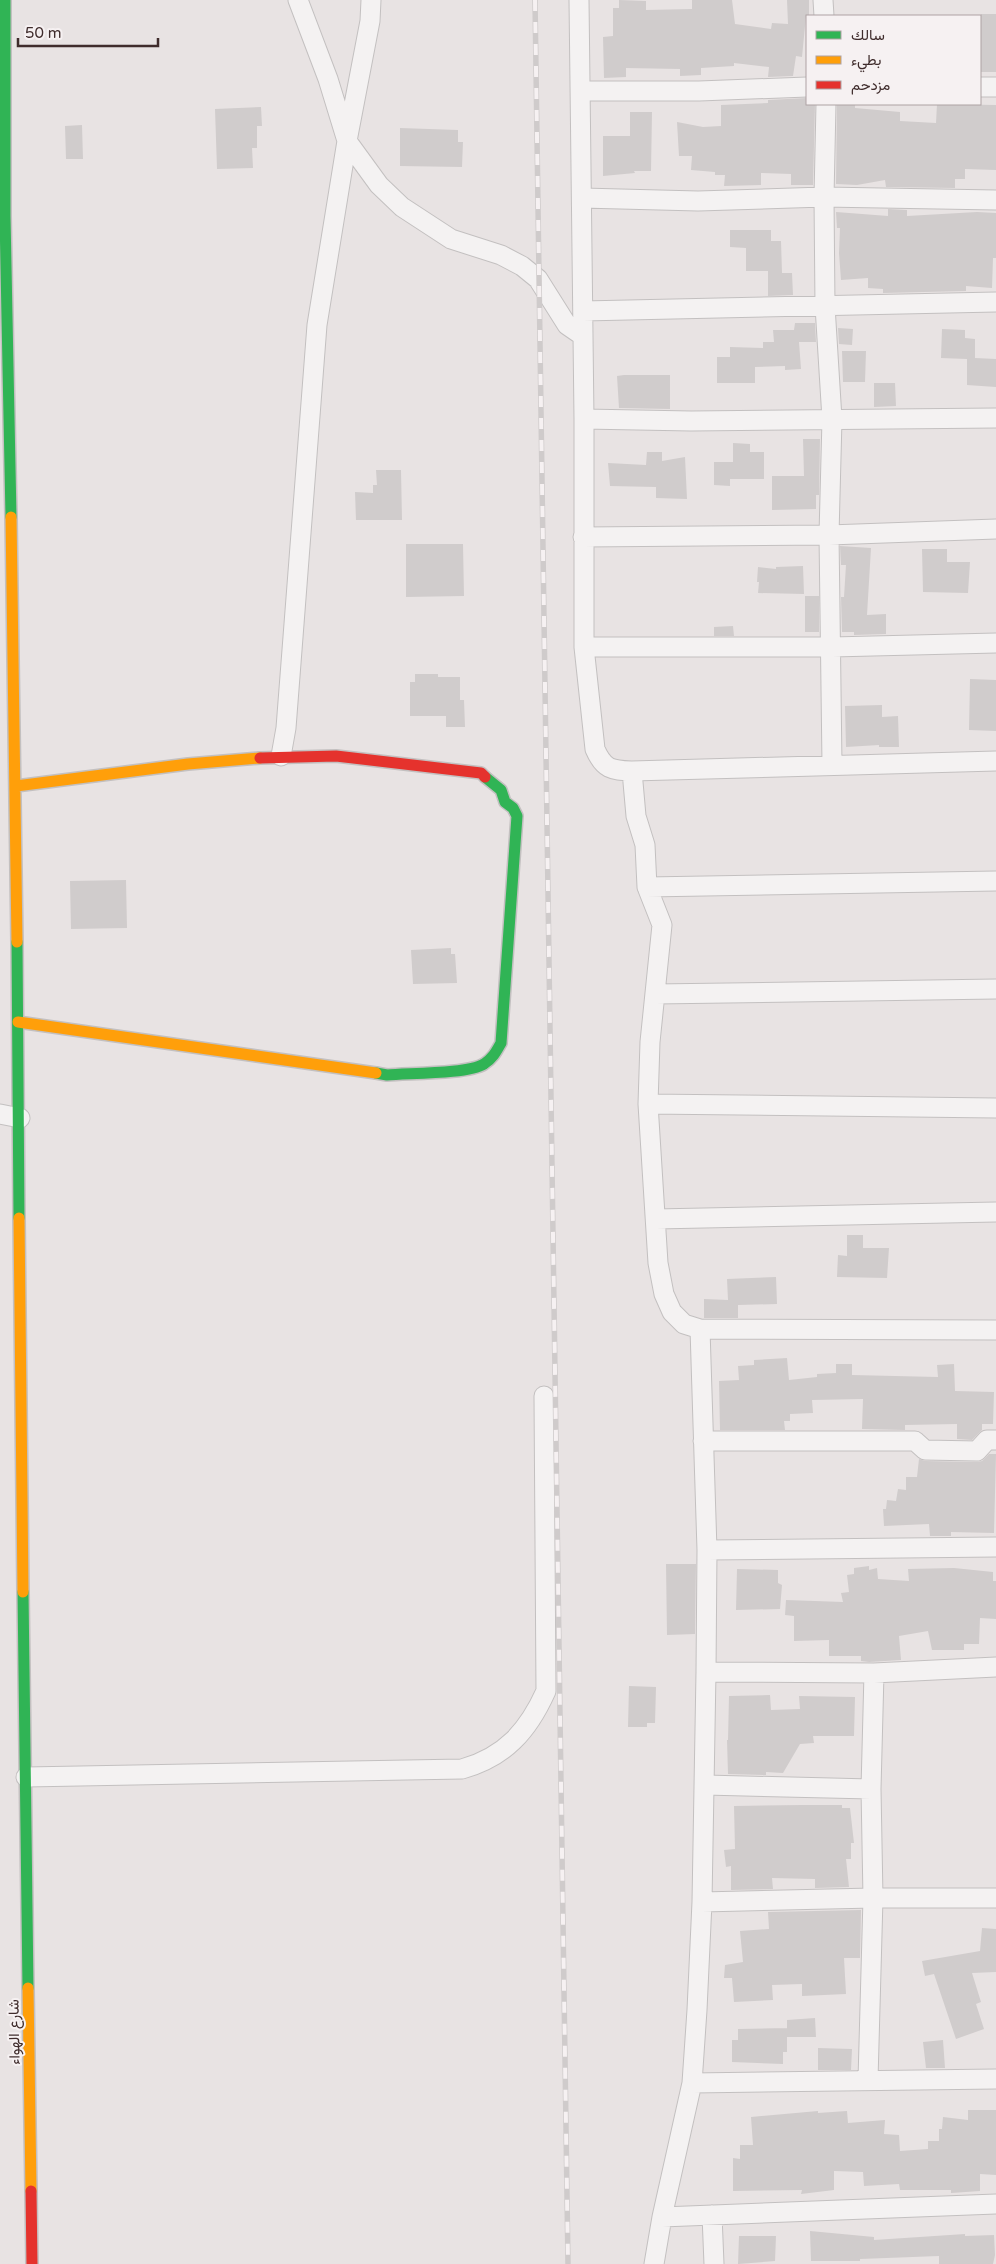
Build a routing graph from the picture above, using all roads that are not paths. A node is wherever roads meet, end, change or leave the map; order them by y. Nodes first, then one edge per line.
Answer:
1 (5, 0) edge
2 (298, 0) edge
3 (371, 0) edge
4 (579, 0) edge
5 (824, 0) edge
6 (824, 15) edge
7 (806, 86) edge
8 (981, 87) edge
9 (996, 87) edge
10 (580, 91) junction
11 (826, 105) edge
12 (347, 141) junction
13 (824, 197) junction
14 (582, 198) junction
15 (996, 200) edge
16 (996, 302) edge
17 (825, 306) junction
18 (582, 311) junction
19 (583, 336) junction
20 (996, 418) edge
21 (832, 419) junction
22 (584, 420) junction
23 (996, 529) edge
24 (829, 535) junction
25 (582, 537) junction
26 (996, 643) edge
27 (584, 647) junction
28 (832, 647) junction
29 (281, 756) junction
30 (996, 761) edge
31 (832, 765) junction
32 (632, 771) junction
33 (16, 786) junction
34 (996, 881) edge
35 (647, 887) junction
36 (996, 989) edge
37 (655, 994) junction
38 (18, 1022) junction
39 (648, 1104) junction
40 (996, 1108) edge
41 (0, 1114) edge
42 (20, 1118) junction
43 (996, 1212) edge
44 (656, 1219) junction
45 (700, 1330) junction
46 (996, 1330) edge
47 (544, 1396) dead end
48 (996, 1440) edge
49 (703, 1441) junction
50 (996, 1547) edge
51 (707, 1550) junction
52 (996, 1667) edge
53 (706, 1672) junction
54 (874, 1673) junction
55 (26, 1777) junction
56 (705, 1785) junction
57 (871, 1789) junction
58 (873, 1898) junction
59 (996, 1898) edge
60 (702, 1902) junction
61 (996, 2079) edge
62 (868, 2080) junction
63 (692, 2082) junction
64 (996, 2204) edge
65 (712, 2215) junction
66 (662, 2217) junction
67 (32, 2264) edge
68 (654, 2264) edge
69 (714, 2264) edge

1 - 33 main road, شارع الهواء
2 - 12 street
3 - 12 street
4 - 10 street
5 - 6 street
7 - 10 street
8 - 9 street
10 - 14 street
11 - 13 street
12 - 19 street
12 - 29 street
13 - 14 street
13 - 15 street
13 - 17 street
14 - 18 street
16 - 17 street
17 - 18 street
17 - 21 street
18 - 19 street
19 - 22 street
20 - 21 street
21 - 22 street
21 - 24 street
22 - 25 street
23 - 24 street
24 - 25 street
24 - 28 street
25 - 27 street
26 - 28 street
27 - 28 street
27 - 32 street
28 - 31 street
29 - 33 main road
29 - 38 main road
30 - 31 street
31 - 32 street
32 - 35 street
33 - 38 main road, شارع الهواء
34 - 35 street
35 - 37 street
36 - 37 street
37 - 39 street
38 - 42 main road, شارع الهواء
39 - 40 street
39 - 44 street
41 - 42 street
42 - 55 main road, شارع الهواء
43 - 44 street
44 - 45 street
45 - 46 street
45 - 49 street
47 - 55 street
48 - 49 street
49 - 51 street
50 - 51 street
51 - 53 street
52 - 54 street
53 - 54 street
53 - 56 street
54 - 57 street
55 - 67 main road, شارع الهواء
56 - 57 street
56 - 60 street
57 - 58 street
58 - 59 street
58 - 60 street
58 - 62 street
60 - 63 street
61 - 62 street
62 - 63 street
63 - 66 street
64 - 65 street
65 - 66 street
65 - 69 street
66 - 68 street

